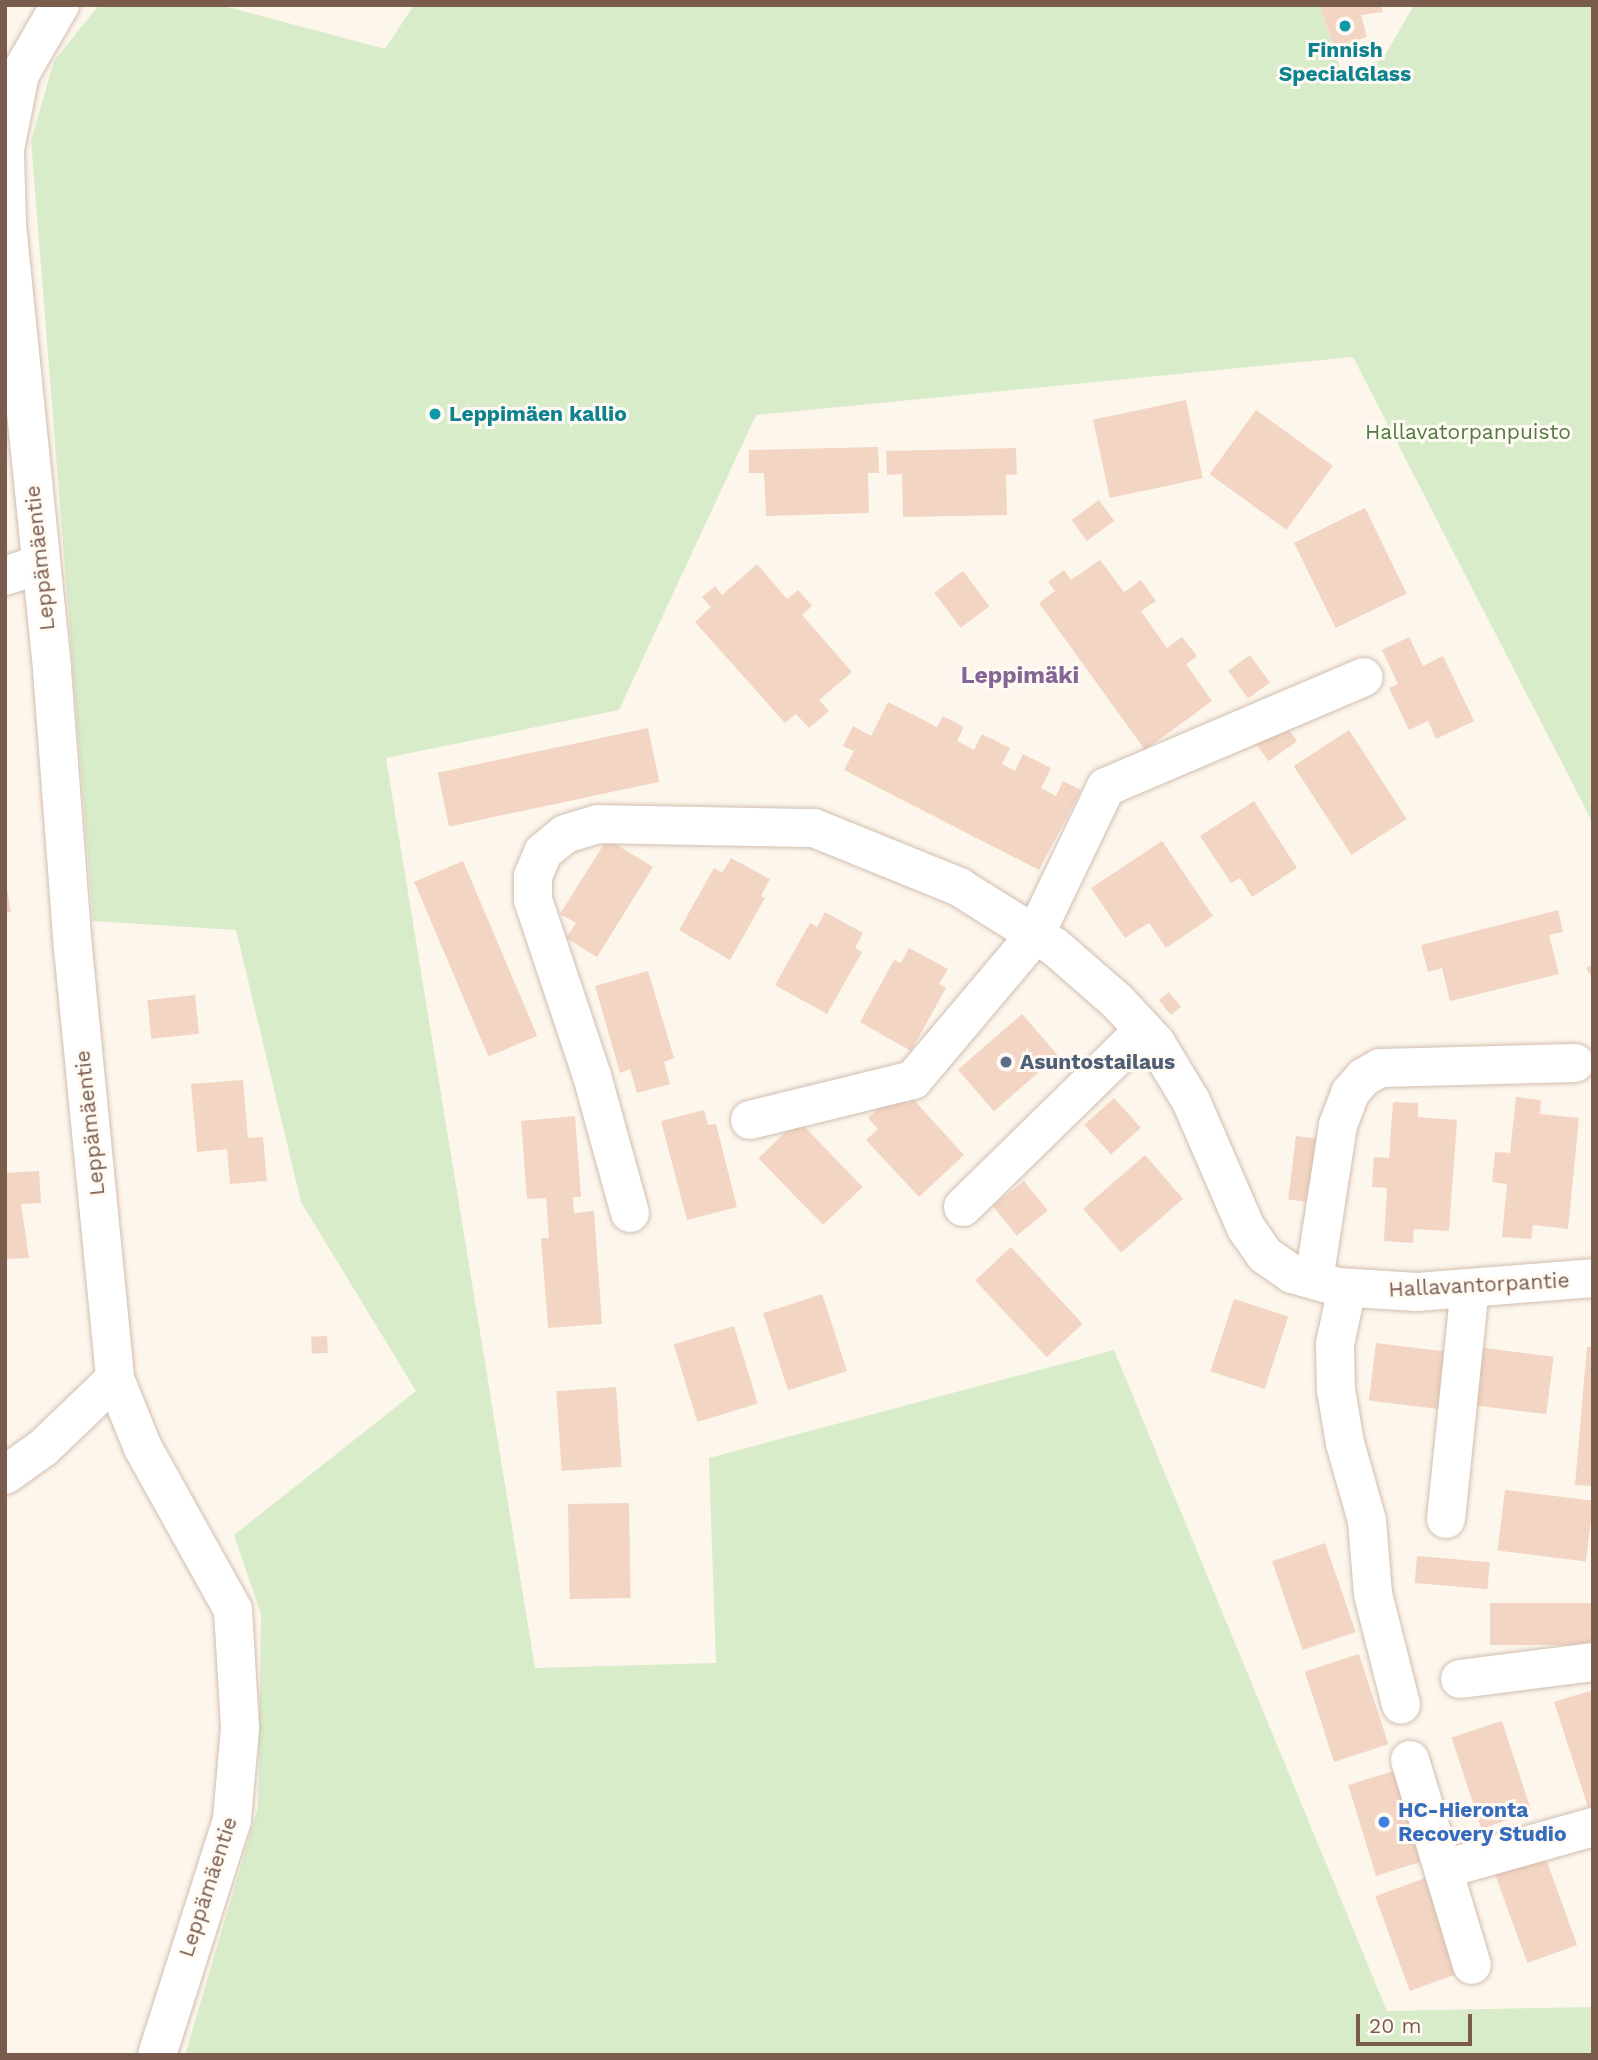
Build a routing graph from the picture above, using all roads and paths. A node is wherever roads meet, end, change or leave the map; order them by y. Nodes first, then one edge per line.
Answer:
1 (61, 5) edge
2 (5, 151) edge
3 (22, 570) edge
4 (1364, 677) dead end
5 (1035, 935) junction
6 (1144, 1030) junction
7 (1575, 1063) dead end
8 (750, 1120) dead end
9 (963, 1208) dead end
10 (630, 1213) dead end
11 (1593, 1278) edge
12 (1330, 1284) junction
13 (1470, 1288) junction
14 (115, 1379) junction
15 (5, 1475) edge
16 (1446, 1519) dead end
17 (1593, 1662) edge
18 (1460, 1679) dead end
19 (1401, 1705) dead end
20 (1410, 1760) dead end
21 (1593, 1827) edge
22 (1444, 1869) junction
23 (1472, 1965) dead end
24 (157, 2055) edge

1 - 2 street, Leppämäentie
2 - 3 street, Leppämäentie
3 - 14 street, Leppämäentie
4 - 5 street
5 - 6 street, Hallavantorpantie
5 - 8 street
5 - 10 street, Hallavantorpantie
6 - 9 street
6 - 12 street, Hallavantorpantie
7 - 12 street
11 - 13 street, Hallavantorpantie
12 - 13 street, Hallavantorpantie
12 - 19 street
13 - 16 street
14 - 15 street
14 - 24 street, Leppämäentie
17 - 18 street
20 - 22 street
21 - 22 street
22 - 23 street

